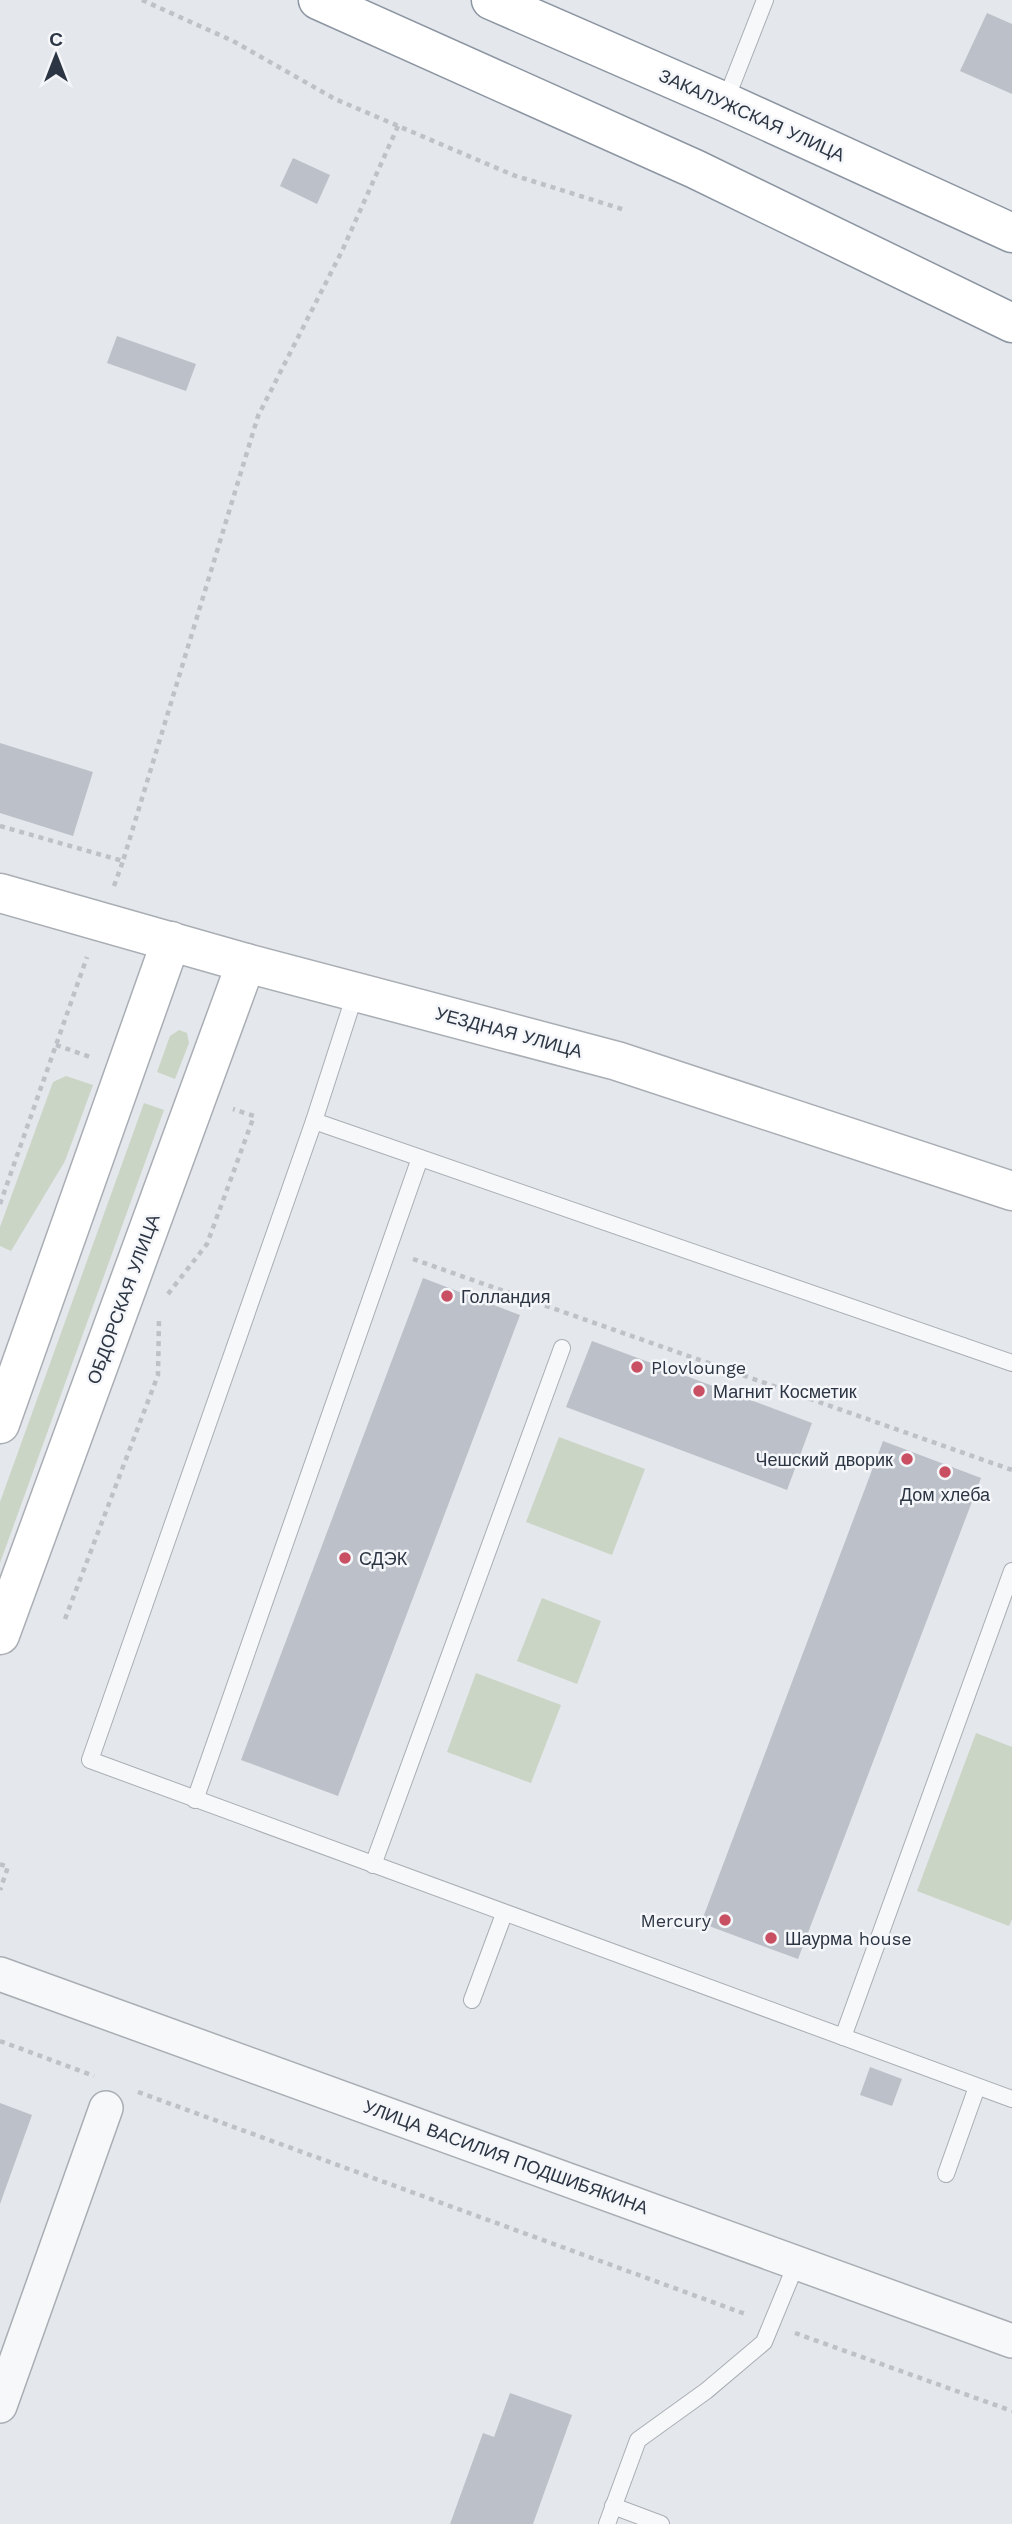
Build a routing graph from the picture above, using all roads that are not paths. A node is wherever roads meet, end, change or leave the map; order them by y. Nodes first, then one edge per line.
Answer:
1 (318, 0) edge
2 (491, 0) edge
3 (765, 0) edge
4 (725, 102) junction
5 (1012, 233) edge
6 (1012, 323) edge
7 (0, 893) edge
8 (171, 942) junction
9 (246, 963) junction
10 (356, 991) junction
11 (314, 1121) junction
12 (420, 1158) junction
13 (1012, 1191) edge
14 (562, 1348) dead end
15 (1012, 1363) edge
16 (0, 1424) edge
17 (1012, 1571) edge
18 (0, 1635) edge
19 (195, 1800) junction
20 (373, 1866) junction
21 (504, 1914) junction
22 (0, 1974) edge
23 (472, 2000) dead end
24 (843, 2037) junction
25 (977, 2087) junction
26 (114, 2092) road end
27 (1012, 2099) edge
28 (946, 2174) dead end
29 (797, 2262) junction
30 (1012, 2341) edge
31 (0, 2406) edge
32 (613, 2506) junction
33 (607, 2524) edge
34 (661, 2524) edge

1 - 6 main road
2 - 4 main road, ЗАКАЛУЖСКАЯ УЛИЦА
3 - 4 lane
4 - 5 main road, ЗАКАЛУЖСКАЯ УЛИЦА
7 - 8 main road, УЕЗДНАЯ УЛИЦА
8 - 9 main road, УЕЗДНАЯ УЛИЦА
8 - 16 main road
9 - 10 main road, УЕЗДНАЯ УЛИЦА
9 - 18 main road, ОБДОРСКАЯ УЛИЦА
10 - 11 lane
10 - 13 main road, УЕЗДНАЯ УЛИЦА
11 - 12 lane
11 - 19 lane
12 - 15 lane
12 - 19 lane
14 - 20 lane
17 - 24 lane
19 - 20 lane
20 - 21 lane
21 - 23 lane
21 - 24 lane
22 - 29 street, УЛИЦА ВАСИЛИЯ ПОДШИБЯКИНА
24 - 25 lane
25 - 27 lane
25 - 28 lane
26 - 31 street
29 - 30 street, УЛИЦА ВАСИЛИЯ ПОДШИБЯКИНА
29 - 32 lane
32 - 33 lane
32 - 34 lane

